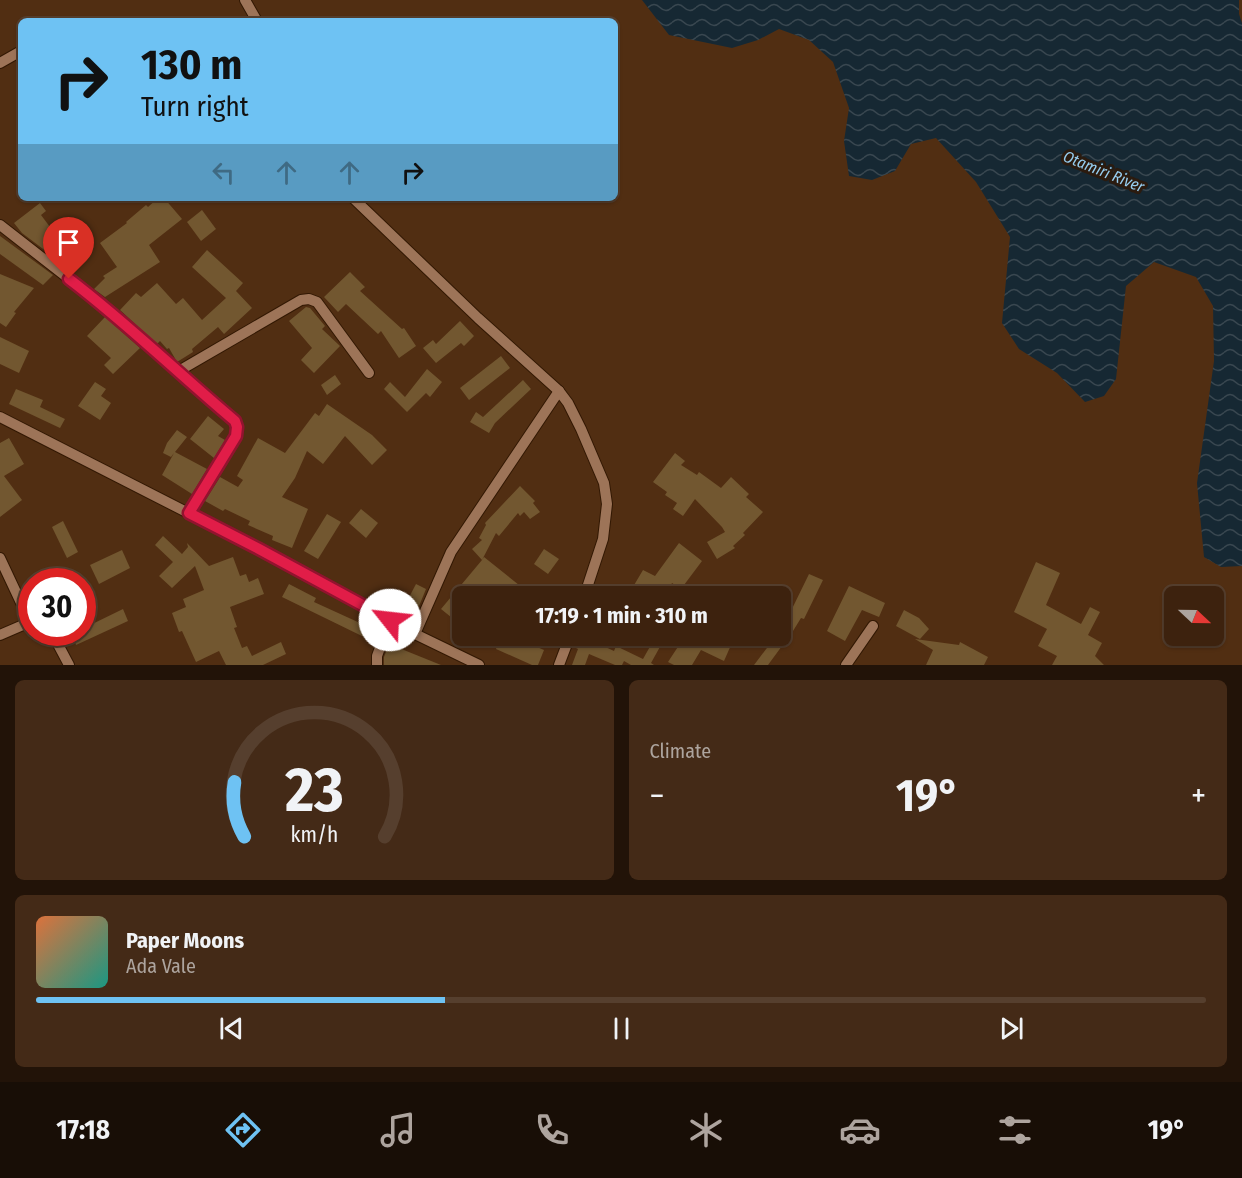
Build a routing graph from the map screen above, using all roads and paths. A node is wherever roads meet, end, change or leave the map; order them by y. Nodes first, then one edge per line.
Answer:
1 (245, 0) edge
2 (256, 18) edge
3 (18, 53) edge
4 (0, 63) edge
5 (356, 201) edge
6 (0, 225) edge
7 (177, 372) junction
8 (369, 373) dead end
9 (559, 391) junction
10 (0, 417) edge
11 (189, 513) junction
12 (0, 558) edge
13 (588, 586) edge
14 (18, 595) edge
15 (390, 620) junction
16 (873, 626) dead end
17 (18, 627) edge
18 (415, 634) junction
19 (0, 635) edge
20 (59, 646) edge
21 (566, 646) edge
22 (69, 665) edge
23 (377, 665) edge
24 (479, 665) edge
25 (559, 665) edge
26 (846, 665) edge

1 - 2 street
3 - 4 street
5 - 9 street
6 - 7 street
7 - 8 street
7 - 11 street
9 - 13 street
9 - 18 street
10 - 11 street
11 - 15 street
12 - 14 street
15 - 18 street
15 - 23 street
16 - 26 street
17 - 19 street
18 - 24 street
20 - 22 street
21 - 25 street

